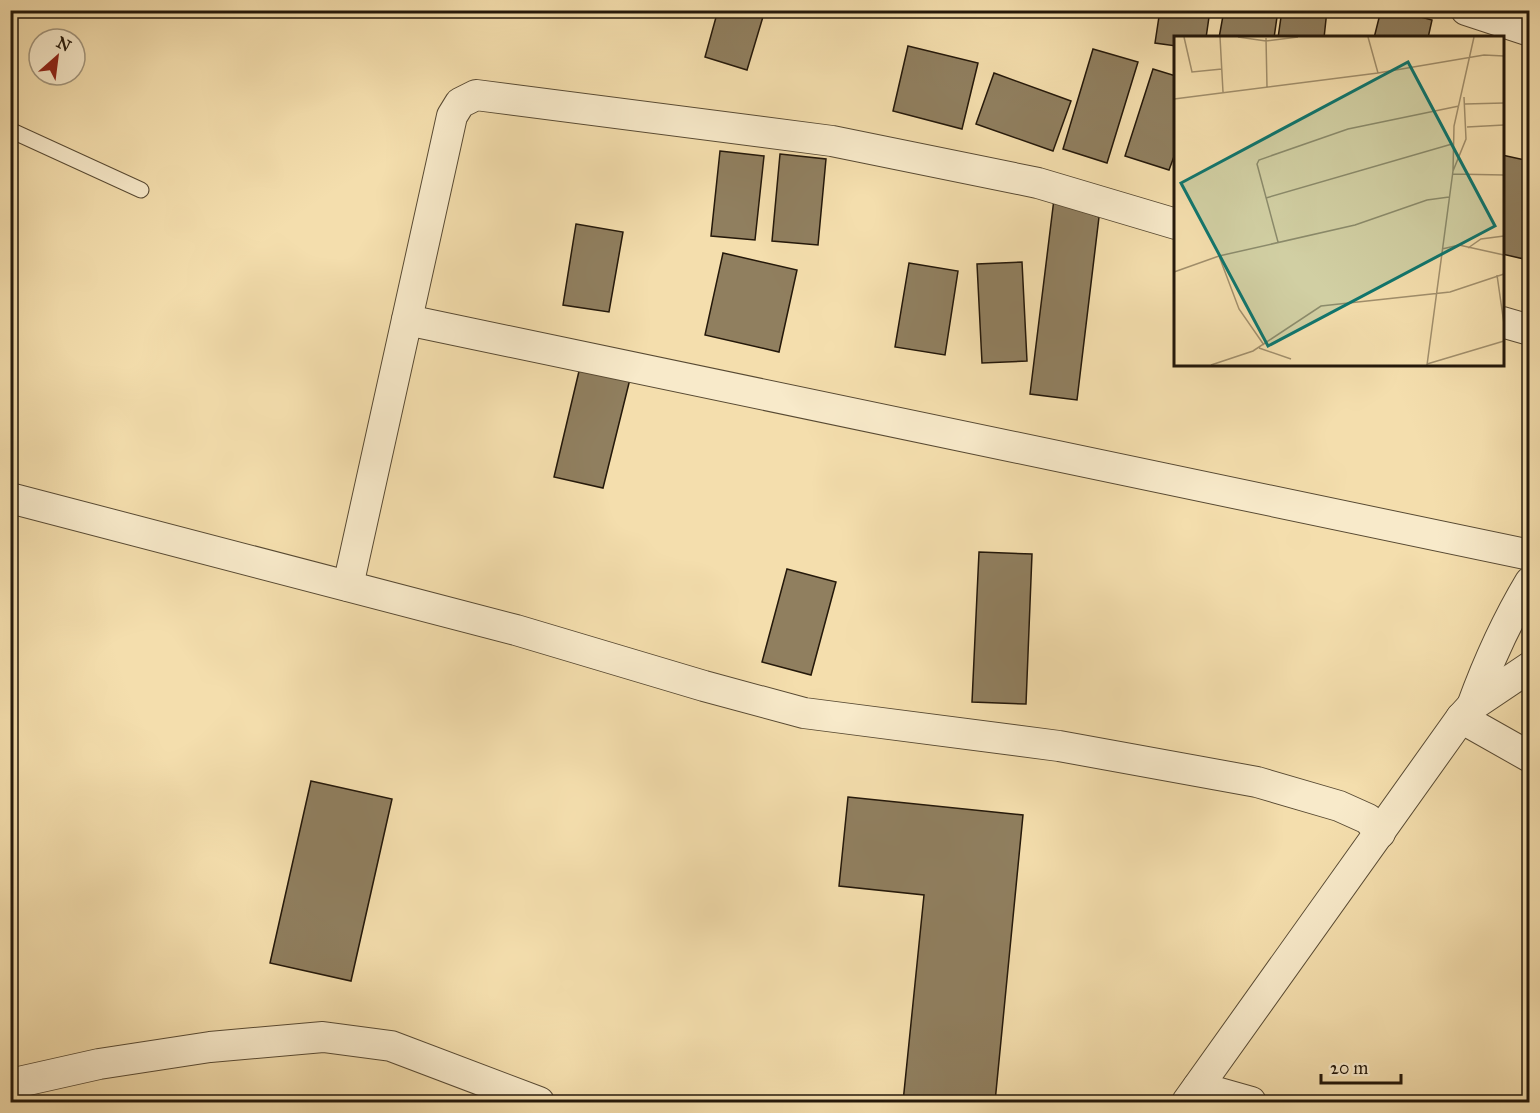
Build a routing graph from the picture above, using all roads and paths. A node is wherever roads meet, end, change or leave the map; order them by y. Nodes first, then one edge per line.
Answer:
1 (1466, 10) edge
2 (1530, 31) edge
3 (10, 130) edge
4 (141, 190) dead end
5 (1174, 223) edge
6 (407, 320) junction
7 (1504, 322) edge
8 (1530, 330) edge
9 (10, 498) edge
10 (1530, 555) edge
11 (1530, 582) edge
12 (348, 586) junction
13 (1530, 667) edge
14 (1467, 712) junction
15 (1530, 756) edge
16 (1380, 832) junction
17 (10, 1084) edge
18 (1192, 1095) edge
19 (539, 1102) edge
20 (1251, 1102) edge

1 - 2 street
3 - 4 lane
5 - 6 street
6 - 10 street
6 - 12 street
7 - 8 street
9 - 12 street
11 - 14 street
12 - 16 street
13 - 14 street
14 - 15 street
14 - 16 street
16 - 18 street
17 - 19 street
18 - 20 street

